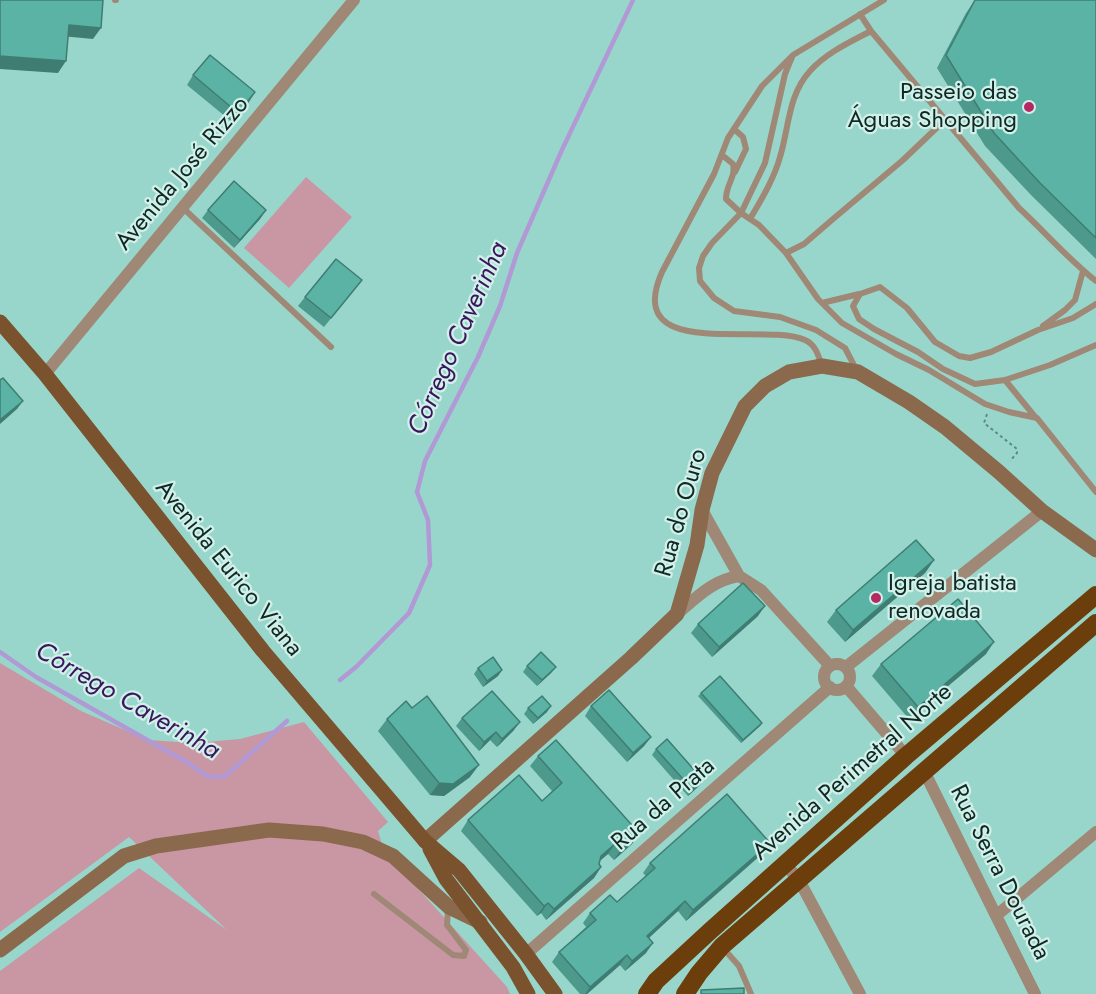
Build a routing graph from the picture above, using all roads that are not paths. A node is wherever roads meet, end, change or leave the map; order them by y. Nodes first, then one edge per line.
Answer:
1 (354, 0) edge
2 (884, 0) edge
3 (860, 14) junction
4 (871, 31) junction
5 (793, 55) junction
6 (946, 119) junction
7 (734, 129) junction
8 (722, 155) junction
9 (735, 173) junction
10 (182, 208) junction
11 (741, 213) junction
12 (750, 219) junction
13 (786, 253) junction
14 (1083, 271) junction
15 (1096, 281) edge
16 (860, 294) junction
17 (822, 303) junction
18 (1096, 304) edge
19 (0, 322) edge
20 (1038, 330) junction
21 (1096, 345) edge
22 (331, 347) dead end
23 (822, 366) junction
24 (858, 372) junction
25 (45, 374) junction
26 (1005, 380) junction
27 (975, 384) junction
28 (970, 396) junction
29 (1037, 418) junction
30 (1096, 492) edge
31 (702, 510) junction
32 (1042, 511) junction
33 (1096, 550) edge
34 (739, 576) junction
35 (1096, 595) edge
36 (677, 614) junction
37 (1096, 623) edge
38 (830, 666) junction
39 (846, 667) junction
40 (846, 686) junction
41 (830, 687) junction
42 (906, 756) junction
43 (924, 771) junction
44 (1096, 832) edge
45 (425, 841) junction
46 (786, 865) junction
47 (799, 880) junction
48 (374, 894) dead end
49 (449, 907) junction
50 (997, 915) junction
51 (480, 922) junction
52 (722, 946) junction
53 (0, 950) edge
54 (526, 954) junction
55 (528, 994) edge
56 (555, 994) edge
57 (647, 994) edge
58 (685, 994) edge
59 (752, 994) edge
60 (860, 994) edge
61 (1035, 994) edge

1 - 10 street, Avenida José Rizzo
2 - 3 lane
3 - 4 lane
3 - 5 lane
4 - 6 lane
4 - 12 lane
5 - 7 lane
5 - 11 lane
6 - 13 lane
6 - 14 lane
7 - 8 lane
7 - 9 lane
8 - 9 lane
8 - 23 lane
9 - 11 lane
10 - 22 lane
10 - 25 street, Avenida José Rizzo
11 - 12 lane
11 - 24 lane
12 - 13 lane
13 - 17 lane
14 - 15 lane
14 - 20 lane
16 - 17 lane
16 - 20 lane
16 - 27 lane
17 - 28 lane
18 - 20 lane
19 - 25 main road, Avenida Eurico Viana
21 - 26 lane
23 - 24 street, Rua do Ouro
23 - 31 street, Rua do Ouro
24 - 32 street, Rua do Ouro
25 - 45 main road, Avenida Eurico Viana
26 - 27 lane
26 - 29 lane
27 - 28 lane
28 - 29 lane
29 - 30 lane
31 - 34 street
31 - 36 street, Rua do Ouro
32 - 33 street, Rua do Ouro
32 - 39 street
34 - 36 street
34 - 38 street
35 - 42 highway, Avenida Perimetral Norte
36 - 45 street, Rua do Ouro
37 - 43 highway, Avenida Perimetral Norte
38 - 39 street
38 - 41 street
39 - 40 street
40 - 41 street
40 - 42 street
41 - 54 street, Rua da Prata
42 - 46 highway, Avenida Perimetral Norte
43 - 47 highway, Avenida Perimetral Norte
43 - 50 street, Rua Serra Dourada
44 - 50 street
45 - 51 main road, Avenida Eurico Viana
45 - 54 main road, Avenida Eurico Viana
46 - 47 street
46 - 57 highway, Avenida Perimetral Norte
47 - 52 highway, Avenida Perimetral Norte
47 - 60 street
48 - 49 lane
49 - 51 street
49 - 53 street
50 - 61 street, Rua Serra Dourada
51 - 55 main road, Avenida Eurico Viana
52 - 58 highway, Avenida Perimetral Norte
52 - 59 lane
54 - 56 main road, Avenida Eurico Viana

